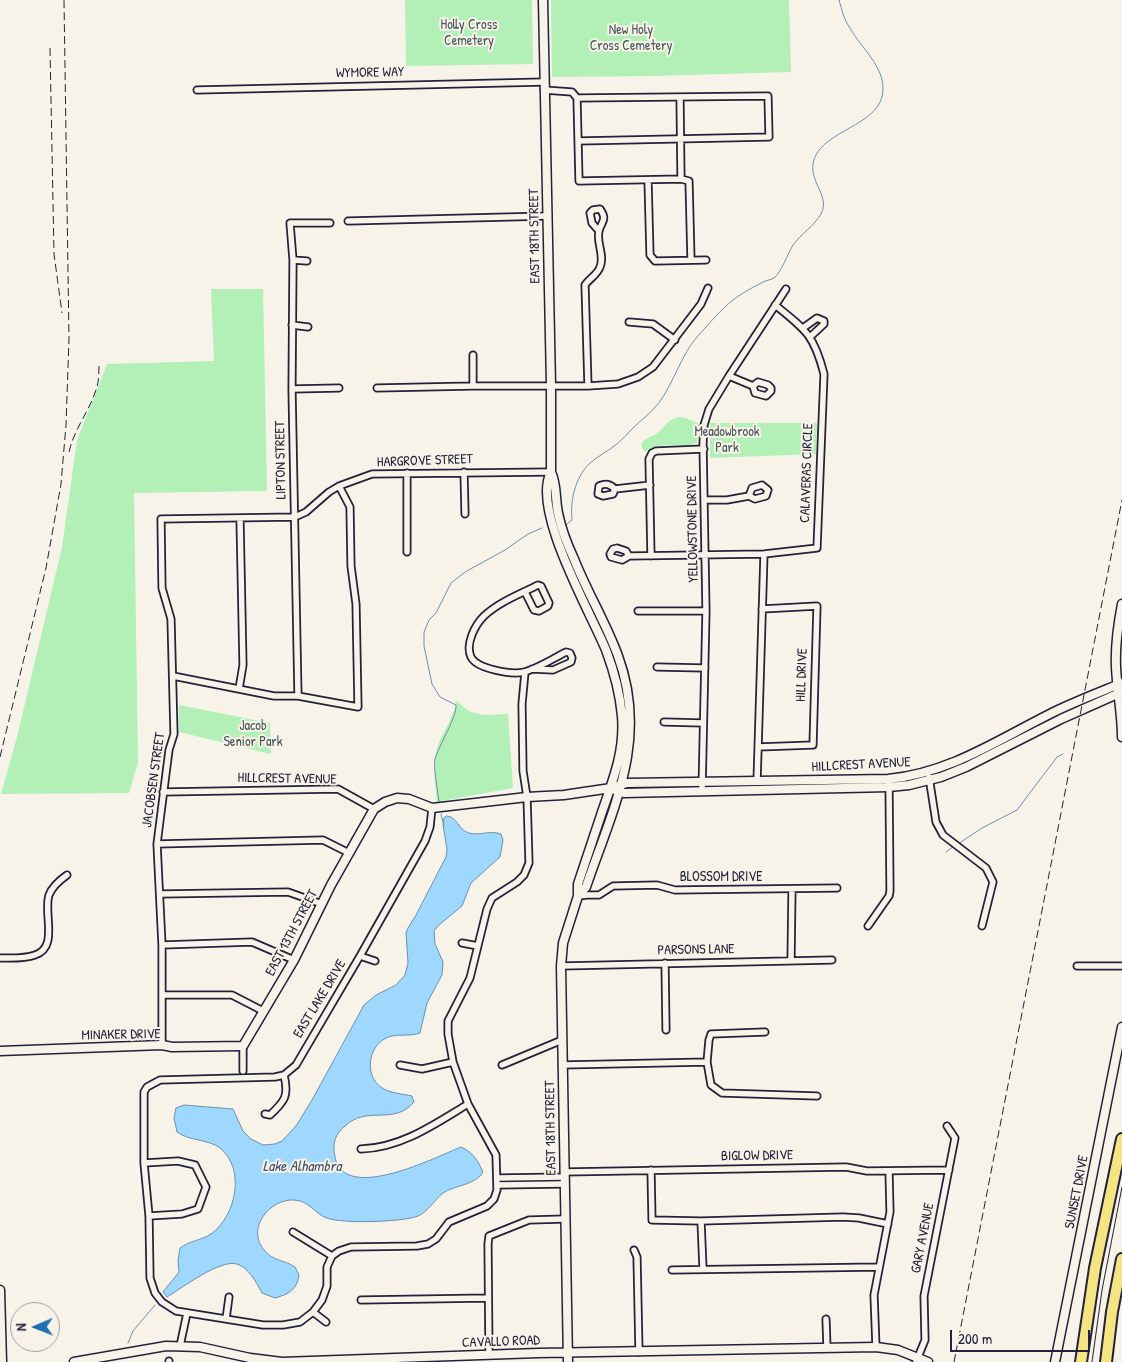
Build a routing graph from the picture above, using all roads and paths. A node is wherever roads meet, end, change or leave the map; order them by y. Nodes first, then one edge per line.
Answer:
1 (543, 0) edge
2 (544, 86) junction
3 (197, 90) dead end
4 (680, 97) junction
5 (577, 98) junction
6 (680, 139) junction
7 (578, 141) junction
8 (681, 179) junction
9 (648, 180) junction
10 (548, 216) junction
11 (348, 220) dead end
12 (330, 223) dead end
13 (599, 231) dead end
14 (293, 260) junction
15 (691, 260) junction
16 (706, 260) dead end
17 (307, 261) dead end
18 (708, 288) dead end
19 (786, 289) dead end
20 (775, 305) junction
21 (629, 322) dead end
22 (292, 325) junction
23 (308, 327) dead end
24 (803, 328) junction
25 (810, 337) junction
26 (675, 340) junction
27 (473, 355) dead end
28 (729, 376) junction
29 (552, 385) junction
30 (473, 386) junction
31 (588, 386) junction
32 (753, 386) dead end
33 (339, 388) dead end
34 (377, 388) dead end
35 (292, 389) junction
36 (704, 449) junction
37 (464, 472) junction
38 (551, 472) junction
39 (407, 473) junction
40 (650, 485) junction
41 (339, 486) junction
42 (615, 489) dead end
43 (749, 496) dead end
44 (705, 500) junction
45 (464, 514) dead end
46 (295, 517) junction
47 (240, 519) junction
48 (407, 552) dead end
49 (705, 554) junction
50 (764, 554) junction
51 (629, 556) dead end
52 (651, 556) junction
53 (525, 592) junction
54 (1122, 604) edge
55 (762, 609) junction
56 (706, 611) junction
57 (638, 612) dead end
58 (657, 666) dead end
59 (705, 668) junction
60 (532, 669) junction
61 (525, 672) junction
62 (173, 676) junction
63 (1121, 684) edge
64 (239, 689) junction
65 (1120, 693) edge
66 (298, 696) junction
67 (664, 722) dead end
68 (702, 723) junction
69 (1122, 737) edge
70 (758, 747) junction
71 (929, 776) junction
72 (702, 782) junction
73 (757, 782) junction
74 (889, 783) junction
75 (617, 788) junction
76 (702, 791) junction
77 (163, 792) junction
78 (527, 797) junction
79 (432, 808) junction
80 (374, 809) junction
81 (157, 844) junction
82 (350, 853) junction
83 (67, 875) dead end
84 (837, 888) dead end
85 (792, 889) junction
86 (160, 894) junction
87 (578, 896) junction
88 (322, 904) junction
89 (868, 926) dead end
90 (982, 926) dead end
91 (462, 943) dead end
92 (162, 945) junction
93 (478, 946) junction
94 (360, 956) junction
95 (0, 958) edge
96 (294, 960) junction
97 (832, 960) dead end
98 (376, 961) dead end
99 (791, 961) junction
100 (665, 963) junction
101 (561, 966) junction
102 (1076, 966) dead end
103 (1122, 966) edge
104 (163, 995) junction
105 (263, 1011) junction
106 (1122, 1027) edge
107 (666, 1030) dead end
108 (764, 1032) dead end
109 (562, 1040) junction
110 (162, 1045) junction
111 (243, 1046) junction
112 (0, 1051) edge
113 (453, 1062) junction
114 (707, 1062) junction
115 (400, 1065) dead end
116 (502, 1065) dead end
117 (562, 1065) junction
118 (242, 1072) dead end
119 (284, 1075) junction
120 (817, 1096) dead end
121 (468, 1104) junction
122 (265, 1114) dead end
123 (946, 1126) dead end
124 (1122, 1139) edge
125 (361, 1149) dead end
126 (144, 1164) junction
127 (652, 1170) junction
128 (949, 1170) junction
129 (889, 1171) junction
130 (564, 1178) junction
131 (498, 1181) junction
132 (149, 1216) junction
133 (565, 1219) junction
134 (701, 1221) junction
135 (888, 1224) junction
136 (293, 1232) dead end
137 (634, 1250) dead end
138 (332, 1256) junction
139 (1122, 1260) edge
140 (879, 1267) junction
141 (702, 1269) junction
142 (672, 1270) dead end
143 (0, 1290) edge
144 (229, 1297) dead end
145 (488, 1298) junction
146 (361, 1300) dead end
147 (313, 1312) junction
148 (187, 1313) junction
149 (226, 1319) junction
150 (826, 1319) dead end
151 (326, 1322) dead end
152 (180, 1346) junction
153 (876, 1347) junction
154 (828, 1348) junction
155 (639, 1352) junction
156 (568, 1353) junction
157 (489, 1355) junction
158 (250, 1360) edge
159 (917, 1360) edge
160 (315, 1361) edge
161 (2, 1362) edge
162 (74, 1362) edge
163 (568, 1362) edge
164 (928, 1362) edge
165 (1056, 1362) edge
166 (1081, 1362) edge
167 (1106, 1362) edge

1 - 2 main road, EAST 18TH STREET
2 - 3 street, WYMORE WAY
2 - 5 street, WYMORE WAY
2 - 10 main road, EAST 18TH STREET
4 - 5 street, WYMORE WAY
4 - 6 street
4 - 6 street, WYMORE WAY
5 - 7 street
6 - 7 street
6 - 8 street
7 - 9 street
8 - 9 street
8 - 15 street
9 - 15 street
10 - 11 street
10 - 29 main road, EAST 18TH STREET
12 - 14 street, LIPTON STREET
13 - 31 street
14 - 17 street
14 - 22 street, LIPTON STREET
15 - 16 street
18 - 26 street
19 - 20 street, YELLOWSTONE DRIVE
20 - 24 street, CALAVERAS CIRCLE
20 - 28 street, YELLOWSTONE DRIVE
21 - 26 street
22 - 23 street
22 - 35 street, LIPTON STREET
24 - 25 street, CALAVERAS CIRCLE
24 - 25 street
25 - 50 street, CALAVERAS CIRCLE
26 - 31 street
27 - 30 street
28 - 32 street
28 - 36 street, YELLOWSTONE DRIVE
29 - 30 street
29 - 31 street
29 - 38 main road, EAST 18TH STREET
30 - 34 street
33 - 35 street
35 - 46 street, LIPTON STREET
36 - 40 street
36 - 44 street, YELLOWSTONE DRIVE
37 - 38 street, HARGROVE STREET
37 - 39 street, HARGROVE STREET
37 - 45 street
38 - 75 main road, EAST 18TH STREET
39 - 41 street, HARGROVE STREET
39 - 48 street
40 - 42 street
40 - 52 street
41 - 46 street, HARGROVE STREET
41 - 66 street
43 - 44 street
44 - 49 street, YELLOWSTONE DRIVE
46 - 47 street
46 - 66 street, LIPTON STREET
47 - 62 street, JACOBSEN STREET
47 - 64 street
49 - 50 street, CALAVERAS CIRCLE
49 - 52 street, CALAVERAS CIRCLE
49 - 56 street, YELLOWSTONE DRIVE
50 - 55 street
51 - 52 street, CALAVERAS CIRCLE
53 - 53 street
53 - 61 street
54 - 63 main road
55 - 70 street
55 - 70 street, HILL DRIVE
56 - 57 street
56 - 59 street, YELLOWSTONE DRIVE
58 - 59 street
59 - 68 street, YELLOWSTONE DRIVE
60 - 60 street
60 - 61 street
61 - 78 street
62 - 64 street
62 - 77 street, JACOBSEN STREET
63 - 65 main road
63 - 71 main road, HILLCREST AVENUE
64 - 66 street
65 - 69 main road
65 - 71 main road, HILLCREST AVENUE
67 - 68 street
68 - 72 street, YELLOWSTONE DRIVE
70 - 73 street
71 - 74 main road, HILLCREST AVENUE
71 - 90 street
72 - 73 main road, HILLCREST AVENUE
72 - 75 main road, HILLCREST AVENUE
72 - 76 street, YELLOWSTONE DRIVE
73 - 74 main road, HILLCREST AVENUE
74 - 76 main road, HILLCREST AVENUE
74 - 89 street
75 - 76 main road, HILLCREST AVENUE
75 - 78 main road, HILLCREST AVENUE
75 - 87 main road, EAST 18TH STREET
77 - 80 street, HILLCREST AVENUE
77 - 81 street, JACOBSEN STREET
78 - 79 main road, HILLCREST AVENUE
78 - 93 street
79 - 80 main road, HILLCREST AVENUE
79 - 94 street, EAST LAKE DRIVE
80 - 82 main road, EAST 13TH STREET
81 - 82 street
81 - 86 street, JACOBSEN STREET
82 - 88 main road, EAST 13TH STREET
83 - 95 street
84 - 85 street, BLOSSOM DRIVE
85 - 87 street, BLOSSOM DRIVE
85 - 99 street
86 - 88 street
86 - 92 street, JACOBSEN STREET
87 - 101 main road, EAST 18TH STREET
88 - 96 main road, EAST 13TH STREET
91 - 93 street
92 - 96 street
92 - 104 street, JACOBSEN STREET
93 - 113 street
94 - 98 street
94 - 119 street, EAST LAKE DRIVE
96 - 105 main road, EAST 13TH STREET
97 - 99 street, PARSONS LANE
99 - 100 street, PARSONS LANE
100 - 101 street, PARSONS LANE
100 - 107 street
101 - 109 main road, EAST 18TH STREET
102 - 103 street
104 - 105 street
104 - 110 street, JACOBSEN STREET
105 - 111 main road, EAST 13TH STREET
106 - 165 main road, SUNSET DRIVE
108 - 114 street
109 - 116 street
109 - 117 main road, EAST 18TH STREET
110 - 111 main road, MINAKER DRIVE
110 - 112 main road, MINAKER DRIVE
111 - 118 street, EAST 13TH STREET
113 - 115 street
113 - 121 street
114 - 117 street
114 - 120 street
117 - 130 main road, EAST 18TH STREET
119 - 122 street
119 - 126 street
121 - 125 street
121 - 131 street
123 - 128 street, GARY AVENUE
124 - 166 highway
126 - 132 street
126 - 132 street
127 - 129 street, BIGLOW DRIVE
127 - 130 street, BIGLOW DRIVE
127 - 134 street
128 - 129 street, BIGLOW DRIVE
128 - 159 street, GARY AVENUE
129 - 135 street
130 - 131 street, BIGLOW DRIVE
130 - 133 main road, EAST 18TH STREET
131 - 138 street
132 - 148 street
133 - 145 street
133 - 156 main road, EAST 18TH STREET
134 - 135 street
134 - 141 street
135 - 140 street
136 - 138 street
137 - 155 street
138 - 147 street
139 - 167 highway
140 - 141 street
140 - 153 street
141 - 142 street
143 - 161 main road
144 - 149 street
145 - 146 street
145 - 157 street
147 - 149 street
147 - 151 street
148 - 149 street
148 - 152 street
150 - 154 street
152 - 158 main road, CAVALLO ROAD
152 - 162 main road, CAVALLO ROAD
153 - 154 main road, CAVALLO ROAD
153 - 159 main road, CAVALLO ROAD
154 - 155 main road, CAVALLO ROAD
155 - 156 main road, CAVALLO ROAD
156 - 157 main road, CAVALLO ROAD
156 - 163 main road, EAST 18TH STREET
157 - 160 main road, CAVALLO ROAD
158 - 160 main road, CAVALLO ROAD
159 - 164 main road, CAVALLO ROAD

